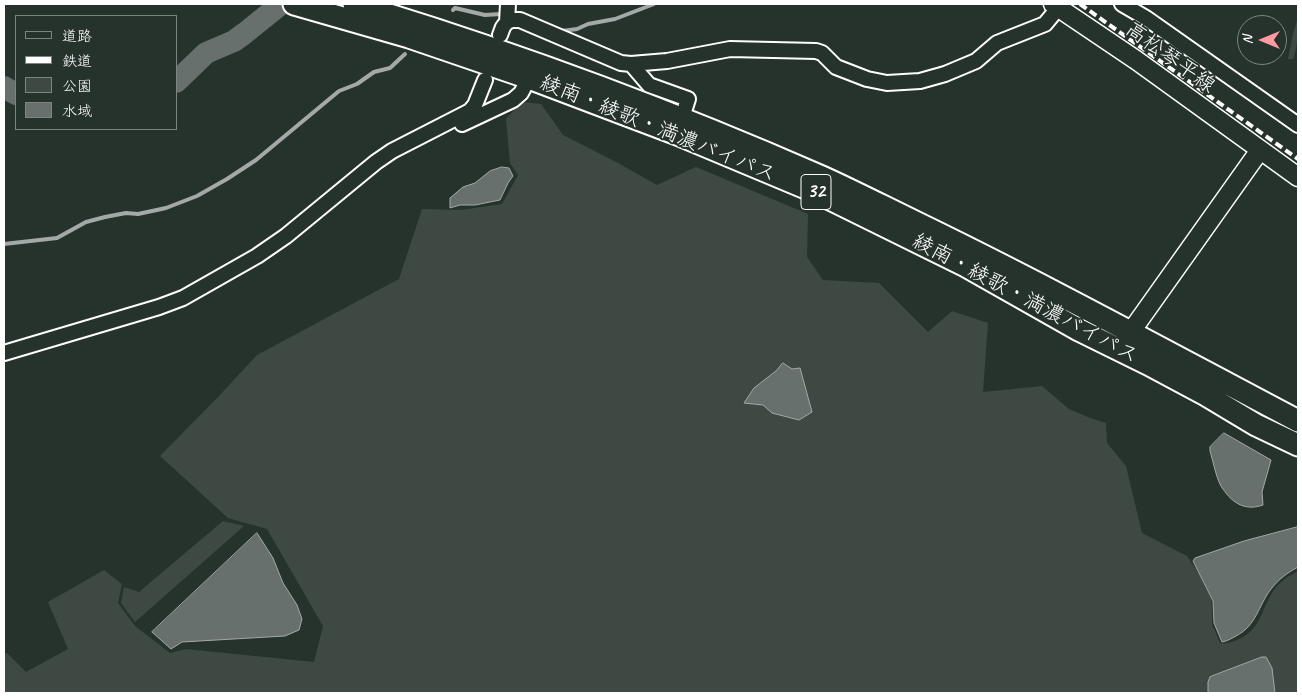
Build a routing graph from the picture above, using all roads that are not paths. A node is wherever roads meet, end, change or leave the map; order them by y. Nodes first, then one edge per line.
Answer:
1 (354, 4) edge
2 (1122, 4) edge
3 (299, 5) edge
4 (1056, 6) edge
5 (506, 18) edge
6 (631, 64) junction
7 (529, 78) junction
8 (485, 80) dead end
9 (682, 118) junction
10 (444, 125) junction
11 (1298, 125) edge
12 (1260, 150) junction
13 (1298, 177) edge
14 (1125, 341) junction
15 (4, 353) edge
16 (1298, 421) edge
17 (1298, 445) edge

1 - 9 highway, 綾南・綾歌・満濃バイパス / 32
2 - 11 street
3 - 7 highway, 綾南・綾歌・満濃バイパス / 32
4 - 6 street
4 - 12 main road, 高松琴平線
5 - 6 street
6 - 9 street
7 - 10 street
7 - 14 highway, 綾南・綾歌・満濃バイパス / 32
8 - 10 street
9 - 14 highway, 綾南・綾歌・満濃バイパス / 32
10 - 15 street
12 - 13 main road, 高松琴平線
12 - 14 main road
14 - 16 highway, 綾南・綾歌・満濃バイパス / 32
14 - 17 highway, 綾南・綾歌・満濃バイパス / 32

